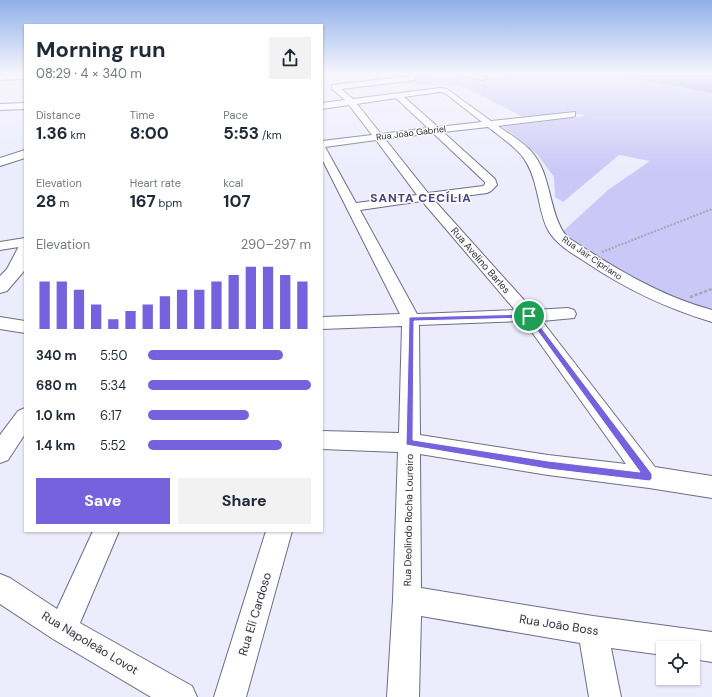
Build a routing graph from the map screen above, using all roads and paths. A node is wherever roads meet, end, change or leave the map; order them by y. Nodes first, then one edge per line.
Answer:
1 (11, 106) edge
2 (354, 106) edge
3 (409, 106) edge
4 (466, 106) edge
5 (0, 107) edge
6 (572, 114) dead end
7 (490, 124) junction
8 (436, 130) junction
9 (380, 137) junction
10 (323, 144) edge
11 (24, 154) edge
12 (323, 154) edge
13 (0, 162) edge
14 (326, 168) edge
15 (426, 198) junction
16 (352, 207) junction
17 (712, 209) edge
18 (24, 242) edge
19 (0, 246) edge
20 (24, 252) edge
21 (588, 258) junction
22 (0, 287) edge
23 (568, 314) dead end
24 (529, 316) junction
25 (712, 316) edge
26 (411, 319) junction
27 (0, 323) edge
28 (323, 323) edge
29 (24, 327) edge
30 (24, 418) edge
31 (323, 440) edge
32 (409, 443) junction
33 (0, 453) edge
34 (649, 477) junction
35 (712, 487) edge
36 (106, 532) edge
37 (279, 532) edge
38 (0, 588) edge
39 (407, 600) junction
40 (63, 629) junction
41 (593, 631) junction
42 (712, 647) edge
43 (181, 697) edge
44 (230, 697) edge
45 (403, 697) edge
46 (605, 697) edge

1 - 5 street
2 - 9 street, Rua Avelino Barles
3 - 8 street
4 - 7 street, Rua Jair Cipriano
6 - 7 street, Rua João Gabriel
7 - 8 street, Rua João Gabriel
7 - 21 street, Rua Jair Cipriano
8 - 9 street, Rua João Gabriel
8 - 15 street
9 - 10 street, Rua João Gabriel
9 - 15 street, Rua Avelino Barles
11 - 13 main road
12 - 14 street, Rua Deolindo Rocha Loureiro
14 - 16 street, Rua Deolindo Rocha Loureiro
15 - 16 street
15 - 24 street, Rua Avelino Barles
16 - 26 street, Rua Deolindo Rocha Loureiro
17 - 21 path
18 - 19 street
20 - 22 main road
21 - 25 street, Rua Jair Cipriano
23 - 24 street
24 - 26 street
24 - 34 street, Rua Avelino Barles
26 - 28 street
26 - 32 street, Rua Deolindo Rocha Loureiro
27 - 29 street
30 - 33 street
31 - 32 street
32 - 34 street
32 - 39 street, Rua Deolindo Rocha Loureiro
34 - 35 street
36 - 40 street
37 - 44 street, Rua Eli Cardoso
38 - 40 street, Rua Napoleão Lovot
39 - 41 street, Rua João Boss
39 - 45 street, Rua Deolindo Rocha Loureiro
40 - 43 street, Rua Napoleão Lovot
41 - 42 street, Rua João Boss
41 - 46 street

